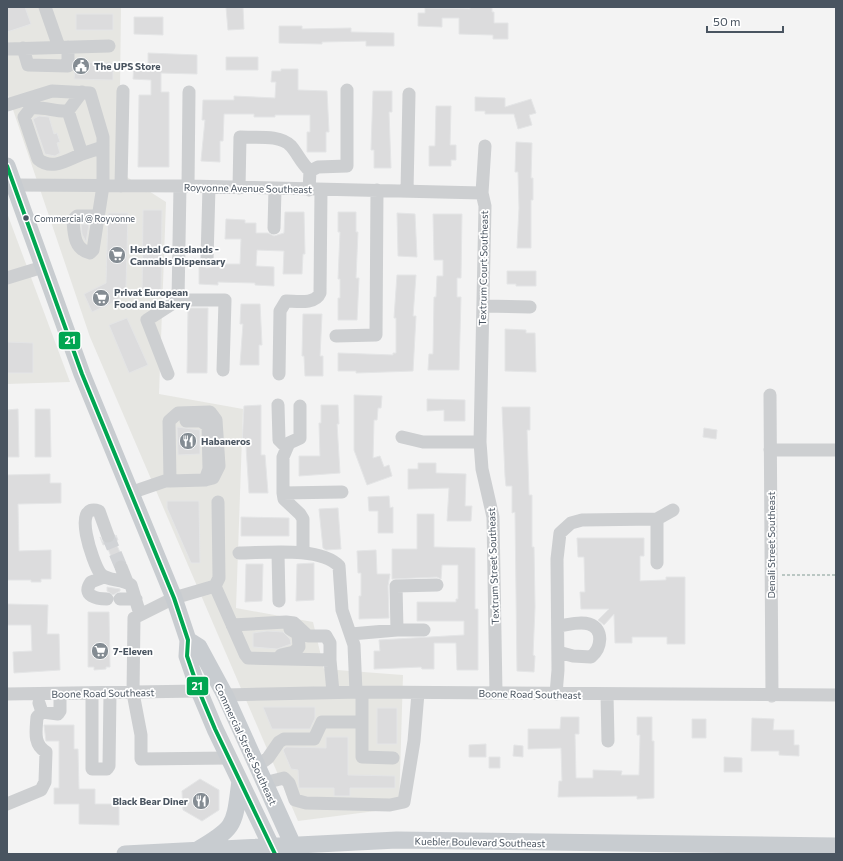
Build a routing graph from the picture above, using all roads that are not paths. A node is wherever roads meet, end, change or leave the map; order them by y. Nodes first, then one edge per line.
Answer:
1 (45, 7) edge
2 (109, 46) dead end
3 (63, 47) junction
4 (23, 48) junction
5 (7, 49) edge
6 (347, 90) dead end
7 (123, 91) dead end
8 (82, 92) junction
9 (189, 92) dead end
10 (409, 94) dead end
11 (7, 105) edge
12 (68, 111) junction
13 (485, 146) dead end
14 (103, 147) junction
15 (82, 154) junction
16 (7, 166) edge
17 (310, 171) junction
18 (13, 185) junction
19 (103, 186) junction
20 (121, 186) junction
21 (184, 186) junction
22 (209, 187) junction
23 (238, 188) junction
24 (275, 189) junction
25 (315, 190) junction
26 (377, 190) junction
27 (407, 190) junction
28 (482, 193) junction
29 (97, 216) dead end
30 (274, 228) dead end
31 (207, 260) dead end
32 (43, 268) junction
33 (7, 278) edge
34 (178, 300) junction
35 (482, 306) junction
36 (530, 307) dead end
37 (336, 336) dead end
38 (223, 370) dead end
39 (168, 374) dead end
40 (279, 374) dead end
41 (481, 391) joint
42 (770, 395) dead end
43 (278, 405) dead end
44 (300, 406) dead end
45 (402, 438) dead end
46 (480, 442) junction
47 (287, 448) junction
48 (770, 450) junction
49 (836, 450) edge
50 (170, 481) junction
51 (342, 492) dead end
52 (130, 493) junction
53 (283, 493) junction
54 (218, 502) dead end
55 (673, 510) dead end
56 (657, 519) junction
57 (108, 536) tunnel mouth
58 (238, 553) dead end
59 (278, 553) junction
60 (303, 553) junction
61 (657, 563) dead end
62 (121, 567) tunnel mouth
63 (104, 577) junction
64 (127, 582) junction
65 (437, 585) dead end
66 (215, 586) junction
67 (174, 598) junction
68 (107, 599) dead end
69 (136, 599) junction
70 (120, 600) dead end
71 (279, 601) dead end
72 (140, 614) junction
73 (248, 624) junction
74 (232, 625) junction
75 (558, 626) junction
76 (397, 630) junction
77 (424, 630) dead end
78 (351, 634) junction
79 (188, 640) junction
80 (558, 652) junction
81 (272, 659) junction
82 (330, 660) junction
83 (199, 691) junction
84 (333, 692) junction
85 (359, 692) junction
86 (418, 692) junction
87 (133, 693) junction
88 (496, 693) junction
89 (7, 694) edge
90 (35, 694) junction
91 (60, 694) junction
92 (92, 694) junction
93 (110, 694) junction
94 (556, 694) junction
95 (225, 695) junction
96 (607, 695) junction
97 (836, 695) edge
98 (772, 696) junction
99 (42, 712) junction
100 (92, 717) junction
101 (110, 717) junction
102 (362, 722) junction
103 (608, 741) dead end
104 (229, 758) junction
105 (393, 758) dead end
106 (257, 766) junction
107 (240, 781) junction
108 (264, 783) junction
109 (7, 804) edge
110 (397, 840) junction
111 (836, 846) edge
112 (274, 850) edge
113 (295, 850) edge
114 (196, 851) junction
115 (125, 854) edge
116 (377, 854) edge

1 - 3 street
2 - 3 street
3 - 4 street
3 - 4 street
4 - 5 street
6 - 17 street
7 - 20 street
8 - 11 street
8 - 12 street
8 - 14 street
9 - 21 street
10 - 27 street
12 - 15 street
12 - 15 street
13 - 28 street, Textrum Court Southeast
14 - 15 street
14 - 19 street
16 - 18 main road, Commercial Street Southeast
17 - 23 street
17 - 25 street
18 - 19 street, Royvonne Avenue Southeast
18 - 32 main road, Commercial Street Southeast
19 - 20 street, Royvonne Avenue Southeast
19 - 29 street
20 - 21 street, Royvonne Avenue Southeast
21 - 22 street, Royvonne Avenue Southeast
21 - 34 street
22 - 23 street, Royvonne Avenue Southeast
22 - 31 street
23 - 24 street, Royvonne Avenue Southeast
24 - 25 street, Royvonne Avenue Southeast
24 - 30 street
25 - 26 street, Royvonne Avenue Southeast
25 - 40 street
26 - 27 street, Royvonne Avenue Southeast
26 - 37 street
27 - 28 street, Royvonne Avenue Southeast
28 - 35 street, Textrum Court Southeast
32 - 33 street
32 - 52 main road, Commercial Street Southeast
34 - 38 street
34 - 39 street
35 - 36 street
35 - 41 street, Textrum Court Southeast
41 - 46 street, Textrum Street Southeast
42 - 48 street, Denali Street Southeast
43 - 47 street
44 - 47 street
45 - 46 street
46 - 88 street, Textrum Street Southeast
47 - 53 street
48 - 49 street
48 - 98 street, Denali Street Southeast
50 - 50 street
50 - 52 street
51 - 53 street
52 - 67 main road, Commercial Street Southeast
53 - 60 street
54 - 66 street
55 - 56 street
56 - 61 street
56 - 75 street
57 - 63 street
58 - 59 street
59 - 60 street
59 - 71 street
60 - 78 street
62 - 64 street
63 - 64 street
63 - 68 street
64 - 69 street
65 - 76 street
66 - 67 street
66 - 74 street
67 - 72 street
67 - 79 main road, Commercial Street Southeast
69 - 70 street
69 - 72 street
72 - 87 street
73 - 74 street
73 - 81 street
73 - 82 street
74 - 81 street
75 - 80 street
75 - 80 street
76 - 77 street
76 - 78 street
78 - 85 street
79 - 83 main road, Commercial Street Southeast
79 - 95 main road, Commercial Street Southeast
80 - 94 street
81 - 82 street
82 - 84 street
83 - 87 street, Boone Road Southeast
83 - 104 main road, Commercial Street Southeast
84 - 85 street, Boone Road Southeast
84 - 95 street, Boone Road Southeast
85 - 86 street, Boone Road Southeast
85 - 102 street
86 - 88 street, Boone Road Southeast
86 - 108 street
87 - 93 street, Boone Road Southeast
87 - 104 street
88 - 94 street, Boone Road Southeast
89 - 90 street, Boone Road Southeast
90 - 91 street, Boone Road Southeast
90 - 99 street
91 - 92 street, Boone Road Southeast
91 - 99 street
92 - 93 street, Boone Road Southeast
92 - 100 street
93 - 101 street
94 - 96 street, Boone Road Southeast
95 - 106 main road, Commercial Street Southeast
96 - 98 street, Boone Road Southeast
96 - 103 street
97 - 98 street, Boone Road Southeast
99 - 109 street
100 - 101 street
100 - 101 street
102 - 105 street
102 - 106 street
104 - 107 main road, Commercial Street Southeast
106 - 108 main road, Commercial Street Southeast
107 - 112 main road, Commercial Street Southeast
107 - 114 main road
108 - 113 main road, Commercial Street Southeast
110 - 111 main road, Kuebler Boulevard Southeast
110 - 113 main road, Kuebler Boulevard Southeast
110 - 116 main road
112 - 113 main road, Kuebler Boulevard Southeast
112 - 114 main road, Kuebler Boulevard Southeast
114 - 115 main road, Kuebler Boulevard Southeast

